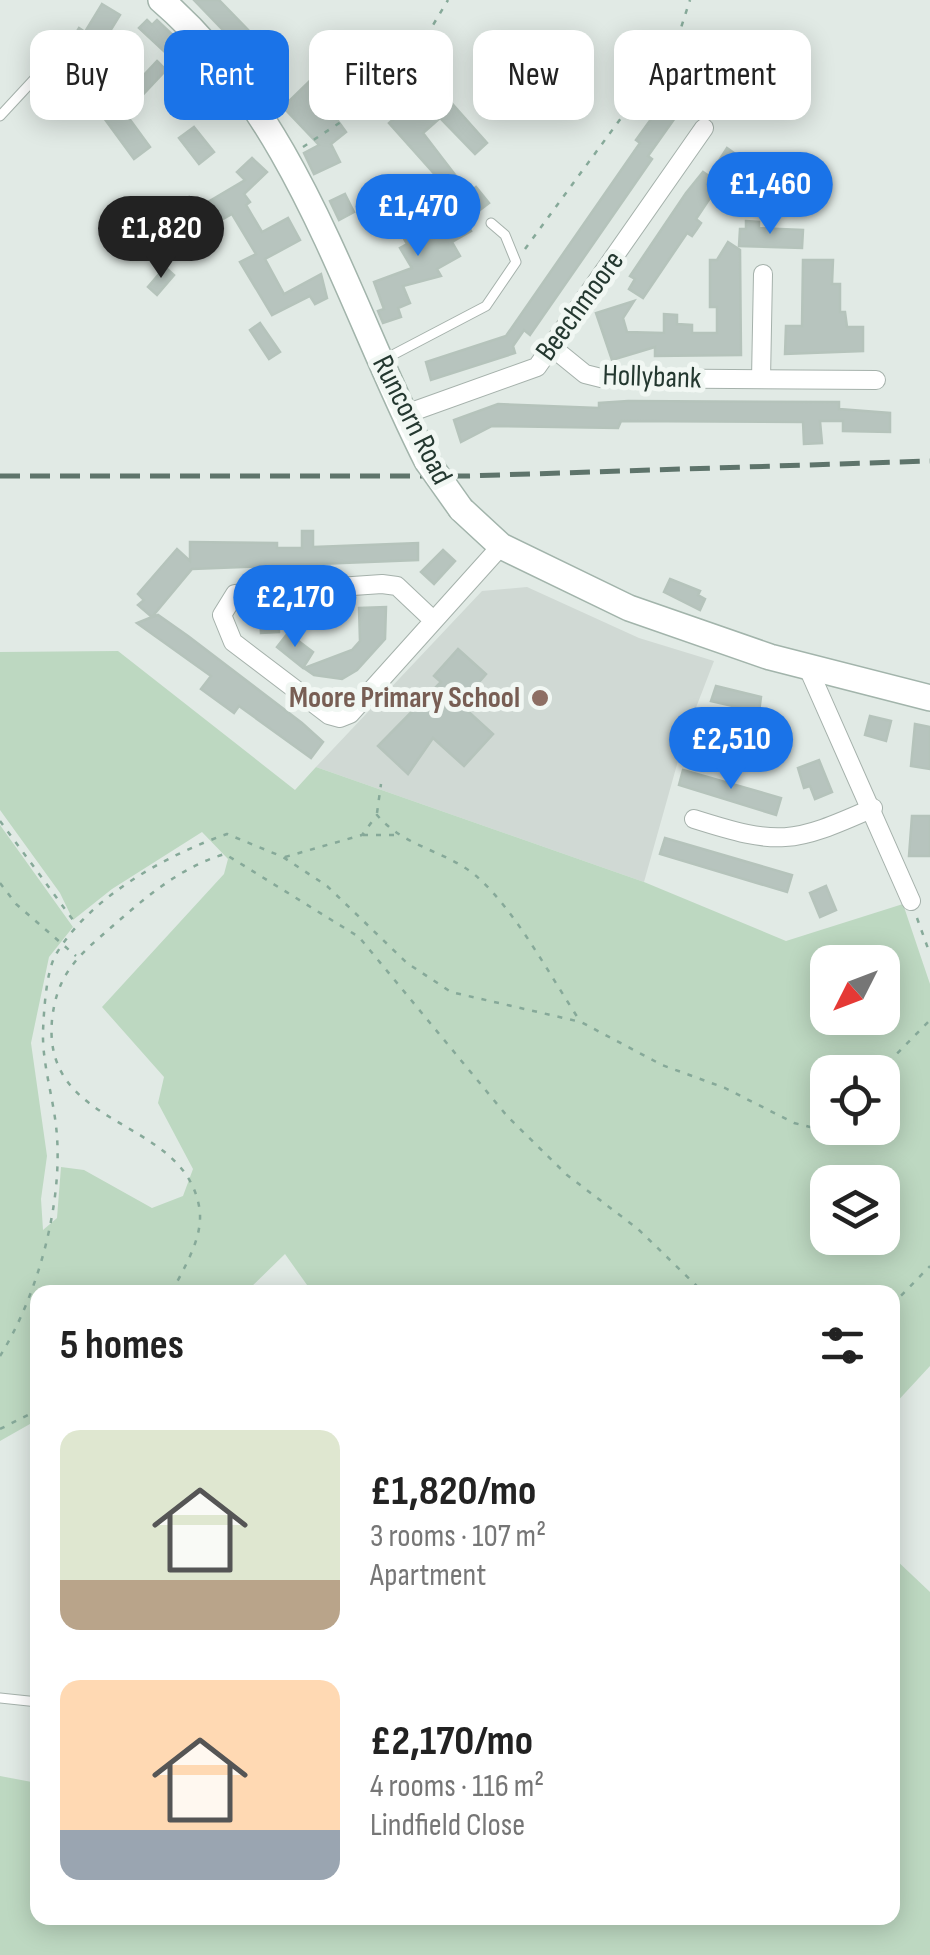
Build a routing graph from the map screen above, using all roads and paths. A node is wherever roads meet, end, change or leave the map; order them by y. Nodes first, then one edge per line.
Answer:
1 (161, 0) edge
2 (448, 0) edge
3 (690, 0) edge
4 (30, 84) edge
5 (0, 116) edge
6 (704, 128) dead end
7 (286, 159) junction
8 (491, 223) dead end
9 (516, 262) junction
10 (763, 274) dead end
11 (552, 348) junction
12 (381, 361) junction
13 (760, 380) junction
14 (876, 380) dead end
15 (404, 415) junction
16 (500, 546) junction
17 (433, 620) junction
18 (808, 668) junction
19 (930, 698) edge
20 (381, 784) dead end
21 (873, 808) junction
22 (377, 815) junction
23 (694, 820) dead end
24 (0, 821) edge
25 (362, 835) junction
26 (394, 836) junction
27 (284, 857) junction
28 (0, 882) edge
29 (911, 901) joint
30 (76, 925) junction
31 (62, 945) junction
32 (930, 954) edge
33 (78, 956) junction
34 (930, 1020) edge
35 (580, 1022) junction
36 (896, 1055) edge
37 (810, 1127) edge
38 (930, 1266) edge
39 (35, 1285) edge
40 (175, 1285) edge
41 (696, 1285) edge
42 (30, 1295) edge
43 (900, 1297) edge
44 (0, 1356) edge
45 (30, 1414) edge
46 (0, 1428) edge
47 (1, 1695) edge
48 (30, 1700) edge

1 - 7 street, Runcorn Road
2 - 7 path
3 - 9 path
4 - 5 lane
6 - 11 street, Beechmoore
7 - 12 street, Runcorn Road
8 - 9 lane
9 - 12 lane
10 - 13 street
11 - 13 street, Hollybank
11 - 15 street, Beechmoore
12 - 15 street, Runcorn Road
13 - 14 street, Hollybank
15 - 16 street, Runcorn Road, bridge
16 - 17 street
16 - 18 street, Runcorn Road
17 - 17 street
18 - 19 street, Runcorn Road
18 - 21 street
20 - 22 path
21 - 23 street
21 - 29 street
22 - 25 path
22 - 26 path
24 - 30 path
25 - 26 path
25 - 27 path
26 - 35 path
27 - 30 path
27 - 35 path
28 - 31 path
29 - 32 path
30 - 31 path
31 - 33 path
31 - 39 path
33 - 40 path
33 - 41 path
34 - 36 path
35 - 37 path
38 - 43 path
42 - 44 path
45 - 46 path
47 - 48 lane

